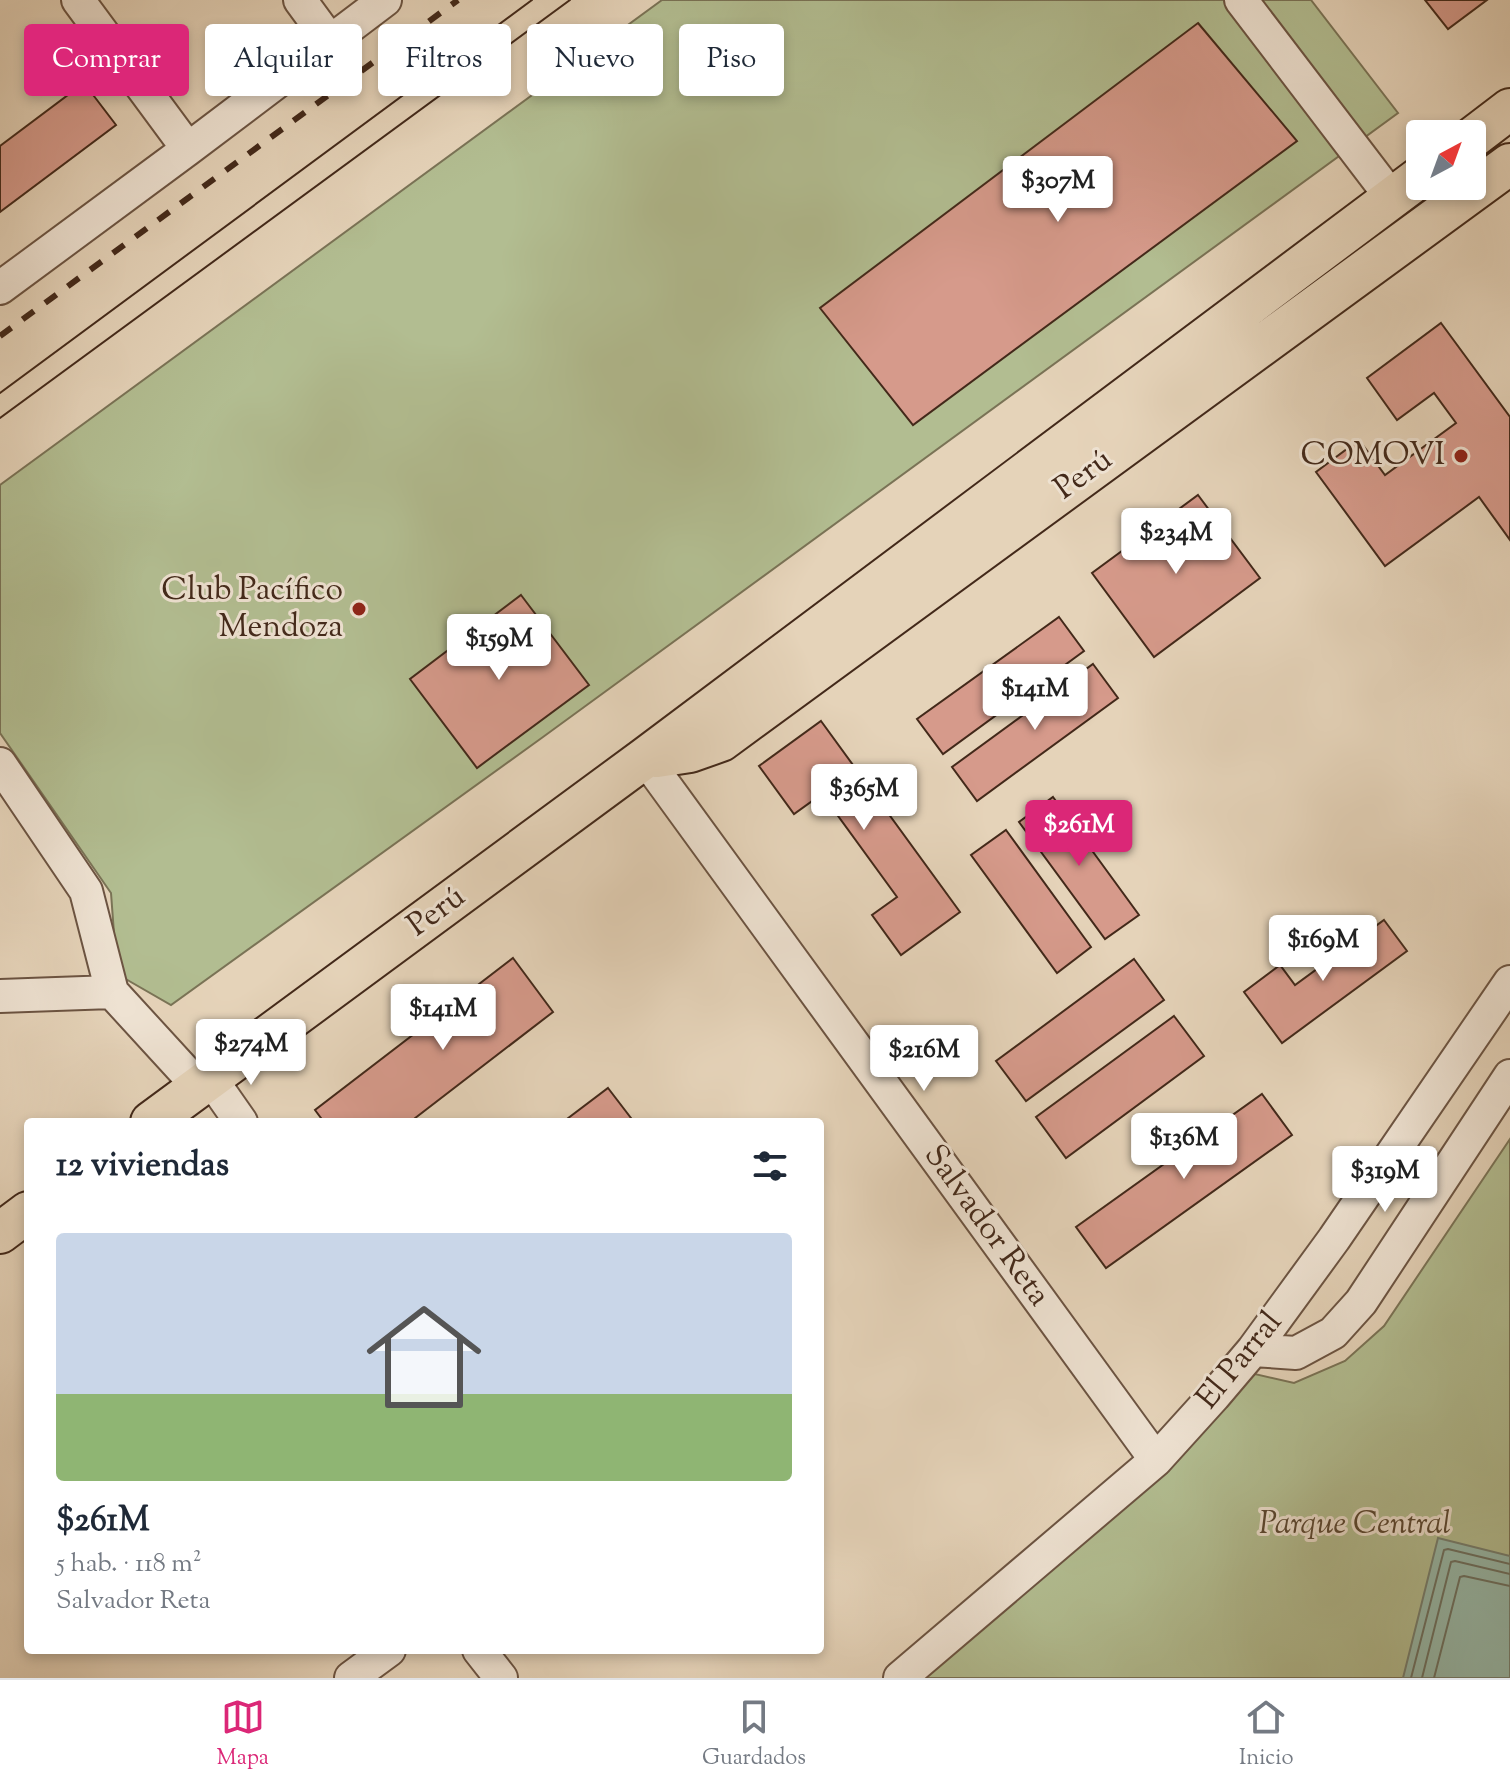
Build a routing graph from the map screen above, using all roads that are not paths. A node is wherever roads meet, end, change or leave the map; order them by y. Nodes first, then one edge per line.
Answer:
1 (78, 0) edge
2 (300, 0) edge
3 (385, 0) edge
4 (1241, 0) edge
5 (318, 24) edge
6 (353, 24) edge
7 (258, 96) edge
8 (1510, 109) edge
9 (1486, 127) edge
10 (188, 149) junction
11 (1510, 164) edge
12 (1406, 187) edge
13 (0, 288) edge
14 (645, 758) junction
15 (0, 764) edge
16 (1510, 982) edge
17 (112, 992) junction
18 (0, 996) edge
19 (1510, 1076) edge
20 (205, 1083) junction
21 (157, 1118) edge
22 (237, 1118) edge
23 (24, 1215) edge
24 (0, 1233) edge
25 (1253, 1350) junction
26 (1156, 1460) junction
27 (384, 1654) edge
28 (482, 1654) edge
29 (351, 1678) edge
30 (501, 1678) edge
31 (900, 1678) edge

1 - 10 street
2 - 5 street
3 - 6 street
4 - 12 street
7 - 10 street
8 - 9 main road
10 - 13 street
11 - 14 main road, Perú
12 - 14 main road, Perú
14 - 20 main road, Perú
14 - 26 street, Salvador Reta
15 - 17 street
16 - 25 street, El Parral
17 - 18 street
17 - 20 street
19 - 25 street
20 - 21 main road, Perú
20 - 22 street
23 - 24 main road
25 - 26 street, El Parral
26 - 31 street, El Parral
27 - 29 street
28 - 30 street

